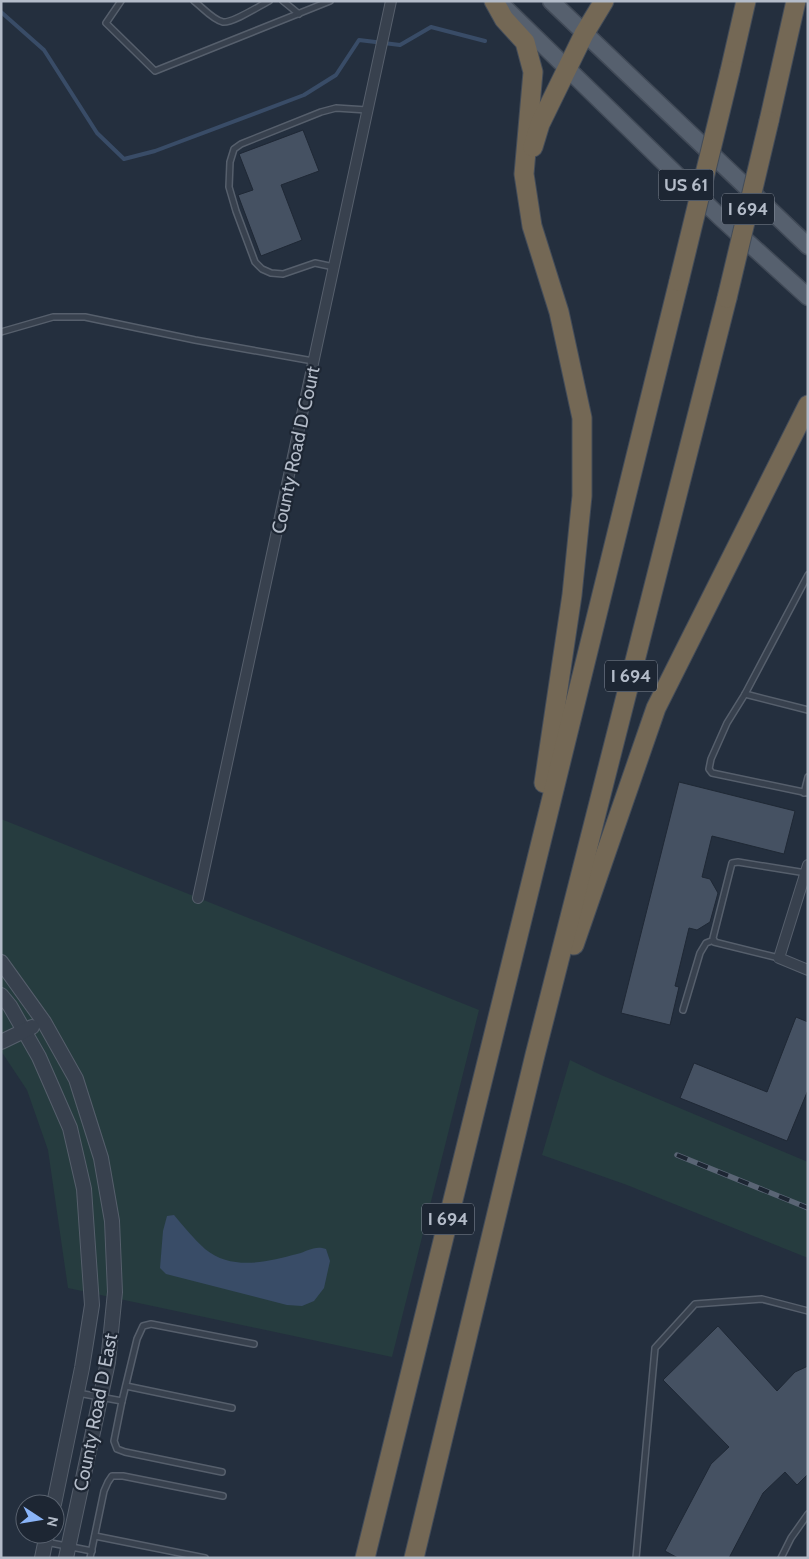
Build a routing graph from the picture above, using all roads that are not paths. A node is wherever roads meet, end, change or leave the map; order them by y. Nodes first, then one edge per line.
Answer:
1 (121, 1) edge
2 (194, 1) edge
3 (269, 1) edge
4 (283, 1) edge
5 (330, 1) edge
6 (391, 1) edge
7 (494, 1) edge
8 (498, 1) edge
9 (551, 1) edge
10 (604, 1) edge
11 (746, 1) edge
12 (796, 1) edge
13 (299, 14) junction
14 (584, 34) junction
15 (568, 70) junction
16 (368, 110) junction
17 (524, 174) junction
18 (808, 246) edge
19 (334, 267) junction
20 (808, 297) edge
21 (1, 332) edge
22 (314, 361) junction
23 (808, 405) edge
24 (808, 575) edge
25 (745, 694) junction
26 (808, 710) edge
27 (808, 777) edge
28 (806, 793) edge
29 (807, 869) edge
30 (531, 881) junction
31 (198, 898) dead end
32 (714, 940) junction
33 (779, 958) junction
34 (1, 962) edge
35 (808, 970) edge
36 (1, 995) edge
37 (683, 1010) dead end
38 (44, 1022) junction
39 (24, 1030) junction
40 (1, 1042) edge
41 (535, 1055) junction
42 (808, 1311) edge
43 (254, 1344) dead end
44 (126, 1386) junction
45 (77, 1393) junction
46 (100, 1398) junction
47 (122, 1401) junction
48 (232, 1408) dead end
49 (222, 1472) dead end
50 (56, 1494) edge
51 (223, 1496) dead end
52 (808, 1514) edge
53 (95, 1536) junction
54 (46, 1544) edge
55 (56, 1544) edge
56 (92, 1551) junction
57 (67, 1552) edge
58 (42, 1558) edge
59 (90, 1558) edge
60 (205, 1558) edge
61 (365, 1558) edge
62 (414, 1558) edge
63 (636, 1558) edge
64 (782, 1558) edge

1 - 13 lane
2 - 3 lane
4 - 13 lane
5 - 13 lane
6 - 16 street, County Road D Court
7 - 17 highway
8 - 15 main road, US 61
9 - 14 main road, US 61
10 - 14 highway
11 - 30 highway, I 694, bridge
12 - 41 highway, I 694, bridge
14 - 15 highway
14 - 18 main road, US 61
15 - 17 highway
15 - 20 main road, US 61
16 - 19 street, County Road D Court
16 - 19 lane
17 - 30 highway
19 - 22 street, County Road D Court
21 - 22 lane
22 - 31 street, County Road D Court
23 - 41 highway
24 - 25 lane
25 - 26 lane
25 - 28 lane
27 - 28 lane
29 - 32 lane
29 - 33 street
30 - 61 highway, I 694
32 - 33 lane
32 - 37 lane
33 - 35 street
34 - 38 street, County Road D East
36 - 39 street, County Road D East
38 - 39 street
38 - 46 street, County Road D East
39 - 40 street
39 - 45 street, County Road D East
41 - 62 highway, I 694
42 - 63 lane
43 - 44 lane
44 - 47 lane
44 - 48 lane
45 - 46 lane
45 - 50 street, County Road D East
46 - 47 lane
46 - 57 street, County Road D East
47 - 49 lane
51 - 53 lane
52 - 64 lane
53 - 56 lane
53 - 60 lane
54 - 58 street
55 - 57 lane
56 - 57 lane
56 - 59 lane

